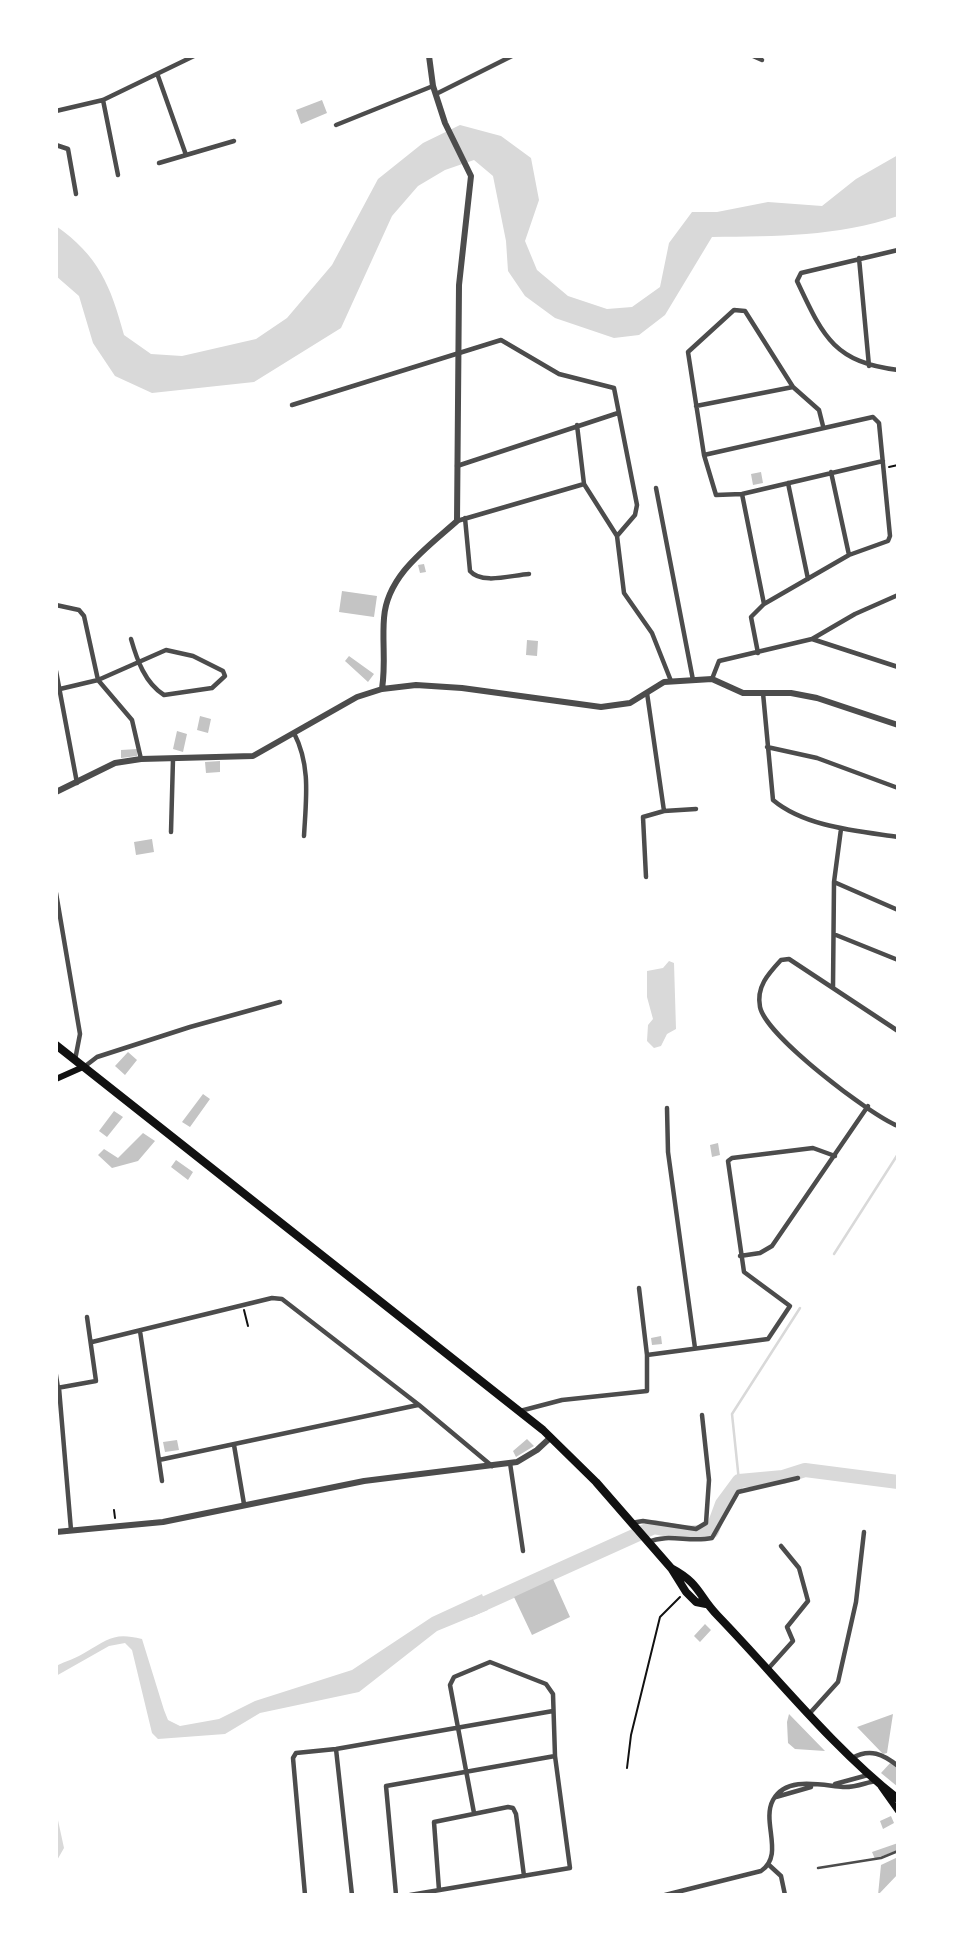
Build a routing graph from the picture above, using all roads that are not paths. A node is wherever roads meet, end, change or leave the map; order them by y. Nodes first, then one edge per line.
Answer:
1 (194, 56) edge
2 (429, 56) edge
3 (512, 56) edge
4 (753, 56) edge
5 (762, 60) dead end
6 (158, 76) junction
7 (433, 86) junction
8 (435, 94) junction
9 (103, 100) junction
10 (56, 111) edge
11 (336, 125) dead end
12 (234, 141) dead end
13 (56, 145) edge
14 (186, 155) junction
15 (159, 163) dead end
16 (118, 175) dead end
17 (76, 194) dead end
18 (898, 250) edge
19 (859, 258) junction
20 (457, 356) junction
21 (869, 367) junction
22 (898, 370) edge
23 (793, 387) junction
24 (292, 405) dead end
25 (695, 406) junction
26 (618, 412) junction
27 (577, 425) junction
28 (823, 426) junction
29 (704, 455) junction
30 (883, 461) junction
31 (457, 466) junction
32 (831, 472) junction
33 (788, 483) junction
34 (584, 484) junction
35 (656, 488) dead end
36 (742, 494) junction
37 (461, 519) junction
38 (617, 536) junction
39 (849, 555) junction
40 (528, 573) dead end
41 (808, 579) junction
42 (898, 595) edge
43 (764, 604) junction
44 (56, 605) edge
45 (131, 639) dead end
46 (812, 639) junction
47 (758, 653) junction
48 (137, 660) junction
49 (898, 667) edge
50 (56, 671) edge
51 (712, 679) junction
52 (98, 680) junction
53 (693, 680) junction
54 (671, 681) junction
55 (60, 689) junction
56 (382, 689) junction
57 (763, 693) junction
58 (647, 694) junction
59 (898, 726) edge
60 (294, 733) junction
61 (767, 747) junction
62 (141, 758) junction
63 (173, 758) junction
64 (77, 783) junction
65 (898, 788) edge
66 (56, 792) edge
67 (696, 809) dead end
68 (664, 811) junction
69 (841, 829) junction
70 (171, 832) dead end
71 (304, 836) dead end
72 (898, 837) edge
73 (646, 877) dead end
74 (834, 882) junction
75 (56, 893) edge
76 (898, 910) edge
77 (835, 935) junction
78 (898, 960) edge
79 (833, 987) junction
80 (280, 1002) dead end
81 (898, 1031) edge
82 (56, 1045) edge
83 (75, 1060) junction
84 (83, 1067) junction
85 (56, 1079) edge
86 (868, 1105) junction
87 (667, 1108) dead end
88 (898, 1126) edge
89 (835, 1156) junction
90 (740, 1256) junction
91 (639, 1288) dead end
92 (87, 1317) dead end
93 (139, 1331) junction
94 (92, 1342) junction
95 (695, 1348) junction
96 (647, 1355) junction
97 (56, 1369) edge
98 (57, 1388) edge
99 (419, 1405) junction
100 (520, 1411) junction
101 (702, 1415) dead end
102 (551, 1437) junction
103 (234, 1445) junction
104 (159, 1460) junction
105 (510, 1464) junction
106 (492, 1466) junction
107 (797, 1478) dead end
108 (162, 1481) dead end
109 (244, 1504) junction
110 (632, 1526) junction
111 (72, 1530) junction
112 (56, 1532) edge
113 (864, 1532) dead end
114 (645, 1541) junction
115 (781, 1546) dead end
116 (523, 1551) dead end
117 (671, 1568) junction
118 (706, 1604) junction
119 (767, 1670) junction
120 (553, 1711) junction
121 (810, 1713) junction
122 (457, 1727) junction
123 (337, 1749) junction
124 (555, 1756) junction
125 (852, 1758) junction
126 (898, 1766) edge
127 (466, 1771) junction
128 (873, 1779) junction
129 (834, 1785) junction
130 (814, 1786) junction
131 (775, 1797) junction
132 (898, 1799) edge
133 (898, 1811) edge
134 (474, 1814) junction
135 (898, 1852) edge
136 (769, 1865) junction
137 (818, 1868) dead end
138 (524, 1876) junction
139 (479, 1885) junction
140 (439, 1890) junction
141 (304, 1895) edge
142 (352, 1895) edge
143 (396, 1895) edge
144 (410, 1895) edge
145 (480, 1895) edge
146 (665, 1895) edge
147 (785, 1895) edge

1 - 6 street
2 - 7 street
3 - 8 street
4 - 5 street
6 - 9 street
6 - 14 street
7 - 8 street
7 - 11 street
8 - 20 street
9 - 10 street
9 - 16 street
12 - 14 street
13 - 17 street
14 - 15 street
18 - 19 street
19 - 21 street
19 - 21 street
20 - 24 street
20 - 26 street
20 - 31 street
21 - 22 street
23 - 25 street
23 - 25 street
23 - 28 street
25 - 29 street
26 - 27 street
26 - 38 street
27 - 31 street
27 - 34 street
28 - 29 street
28 - 30 street
29 - 36 street
30 - 32 street
30 - 39 street
31 - 37 street
32 - 33 street
32 - 39 street
33 - 36 street
33 - 41 street
34 - 37 street
34 - 38 street
35 - 53 street
36 - 43 street
37 - 40 street
37 - 56 street
38 - 54 street
39 - 41 street
41 - 43 street
42 - 46 street
43 - 47 street
44 - 52 street
45 - 48 street
46 - 47 street
46 - 49 street
47 - 51 street
48 - 48 street
48 - 52 street
50 - 55 street
51 - 53 street
51 - 57 street
52 - 55 street
52 - 62 street
53 - 54 street
54 - 58 street
55 - 64 street
56 - 58 street
56 - 60 street
57 - 59 street
57 - 61 street
58 - 68 street
60 - 63 street
60 - 71 street
61 - 65 street
61 - 69 street
62 - 63 street
62 - 64 street
63 - 70 street
64 - 66 street
67 - 68 street
68 - 73 street
69 - 72 street
69 - 74 street
74 - 76 street
74 - 77 street
75 - 83 street
77 - 78 street
77 - 79 street
79 - 81 street
79 - 86 street
80 - 84 street
82 - 83 highway
83 - 84 highway
84 - 85 main road
84 - 100 highway
86 - 88 street
86 - 89 street
87 - 95 street
89 - 90 street
89 - 90 street
90 - 95 street
91 - 96 street
92 - 94 street
93 - 94 street
93 - 99 street
93 - 104 street
94 - 98 street
95 - 96 street
96 - 100 street
97 - 98 lane
98 - 111 street
99 - 103 street
99 - 106 street
100 - 102 highway
101 - 110 street
102 - 105 street
102 - 110 highway
103 - 104 street
103 - 109 street
104 - 108 street
105 - 106 street
105 - 116 street
106 - 109 street
107 - 114 street
109 - 111 street
110 - 114 highway
111 - 112 street
113 - 121 street
114 - 117 highway
115 - 119 street
117 - 118 highway
117 - 118 highway
118 - 119 highway
119 - 121 highway
120 - 122 street
120 - 122 street
120 - 124 street
121 - 125 highway
122 - 123 street
122 - 127 street
123 - 141 street
123 - 142 street
124 - 127 street
124 - 138 street
125 - 126 street
125 - 128 highway
127 - 134 street
127 - 143 street
128 - 129 street
128 - 129 street
128 - 132 highway
128 - 133 main road
129 - 130 street
130 - 131 street
130 - 131 street
131 - 136 street
134 - 138 street
134 - 140 street
135 - 137 lane
136 - 146 street
136 - 147 street
138 - 139 street
139 - 140 street
139 - 145 street
140 - 144 street

